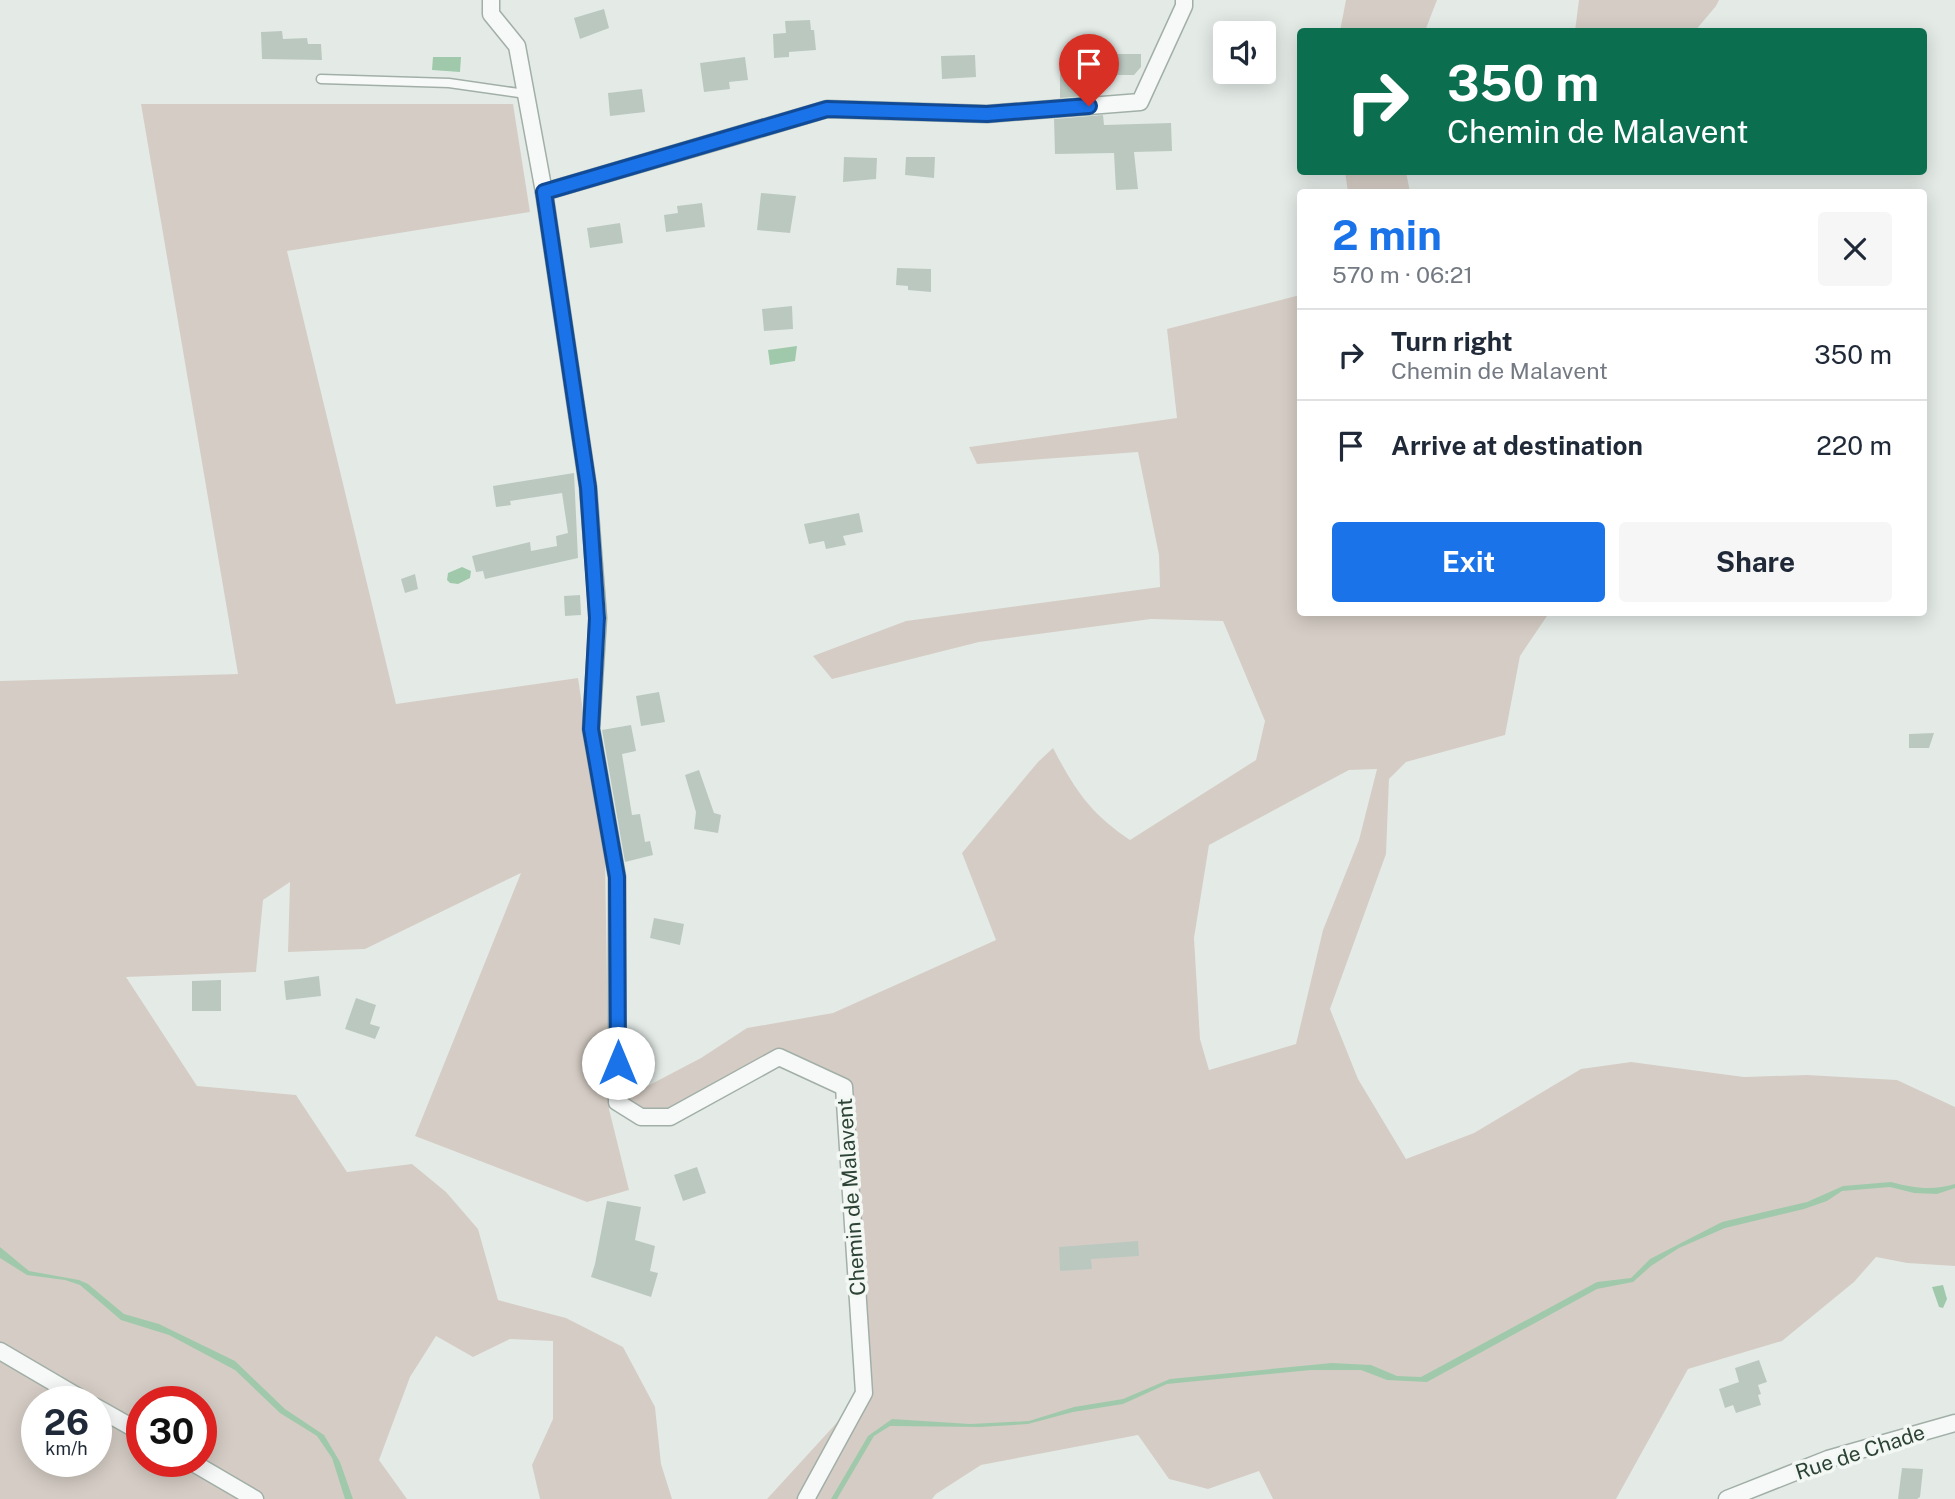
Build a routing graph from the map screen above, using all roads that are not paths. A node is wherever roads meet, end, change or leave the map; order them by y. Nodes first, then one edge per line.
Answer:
1 (491, 0) edge
2 (1184, 0) edge
3 (321, 79) dead end
4 (526, 94) junction
5 (544, 192) junction
6 (0, 1351) edge
7 (60, 1386) edge
8 (1955, 1423) edge
9 (217, 1477) edge
10 (255, 1499) edge
11 (806, 1499) edge
12 (1727, 1499) edge

1 - 4 street
2 - 5 street
3 - 4 lane
4 - 5 street
5 - 11 street, Chemin de Malavent
6 - 7 street
8 - 12 street, Rue de Chade
9 - 10 street

